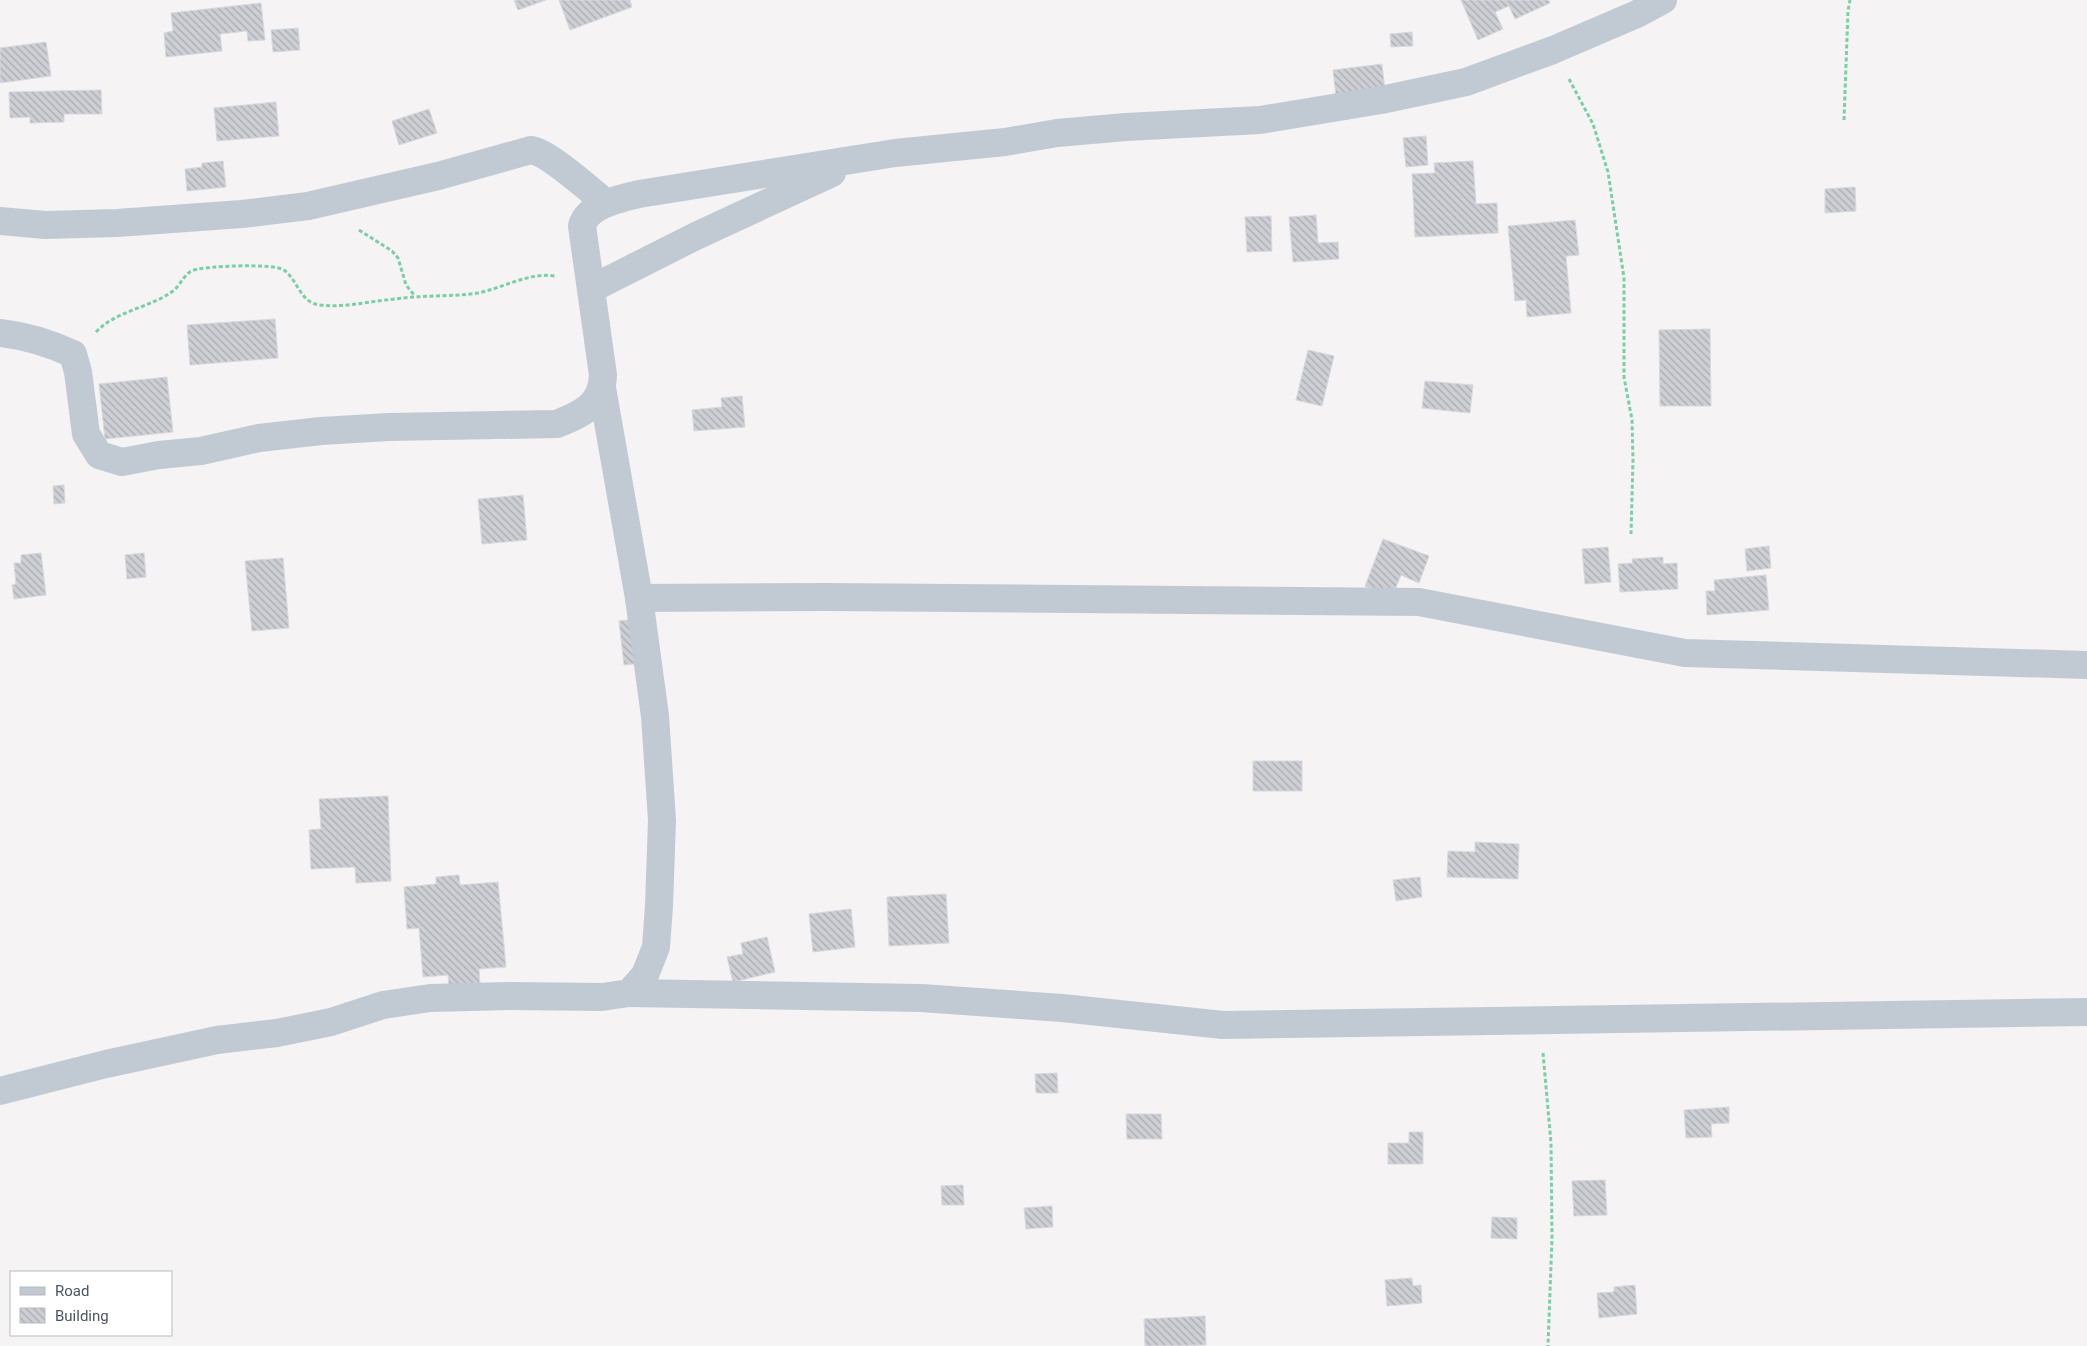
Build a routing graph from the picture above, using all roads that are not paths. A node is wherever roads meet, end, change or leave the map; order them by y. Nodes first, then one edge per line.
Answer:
1 (1663, 0) edge
2 (863, 159) junction
3 (606, 203) junction
4 (0, 221) edge
5 (591, 289) junction
6 (0, 333) edge
7 (602, 388) junction
8 (639, 598) junction
9 (2087, 665) edge
10 (629, 993) junction
11 (2087, 1012) edge
12 (0, 1091) edge

1 - 2 street
2 - 3 street
2 - 5 street
3 - 4 street
3 - 5 street
5 - 7 street
6 - 7 street
7 - 8 street
8 - 9 street
8 - 10 street
10 - 11 street
10 - 12 street

